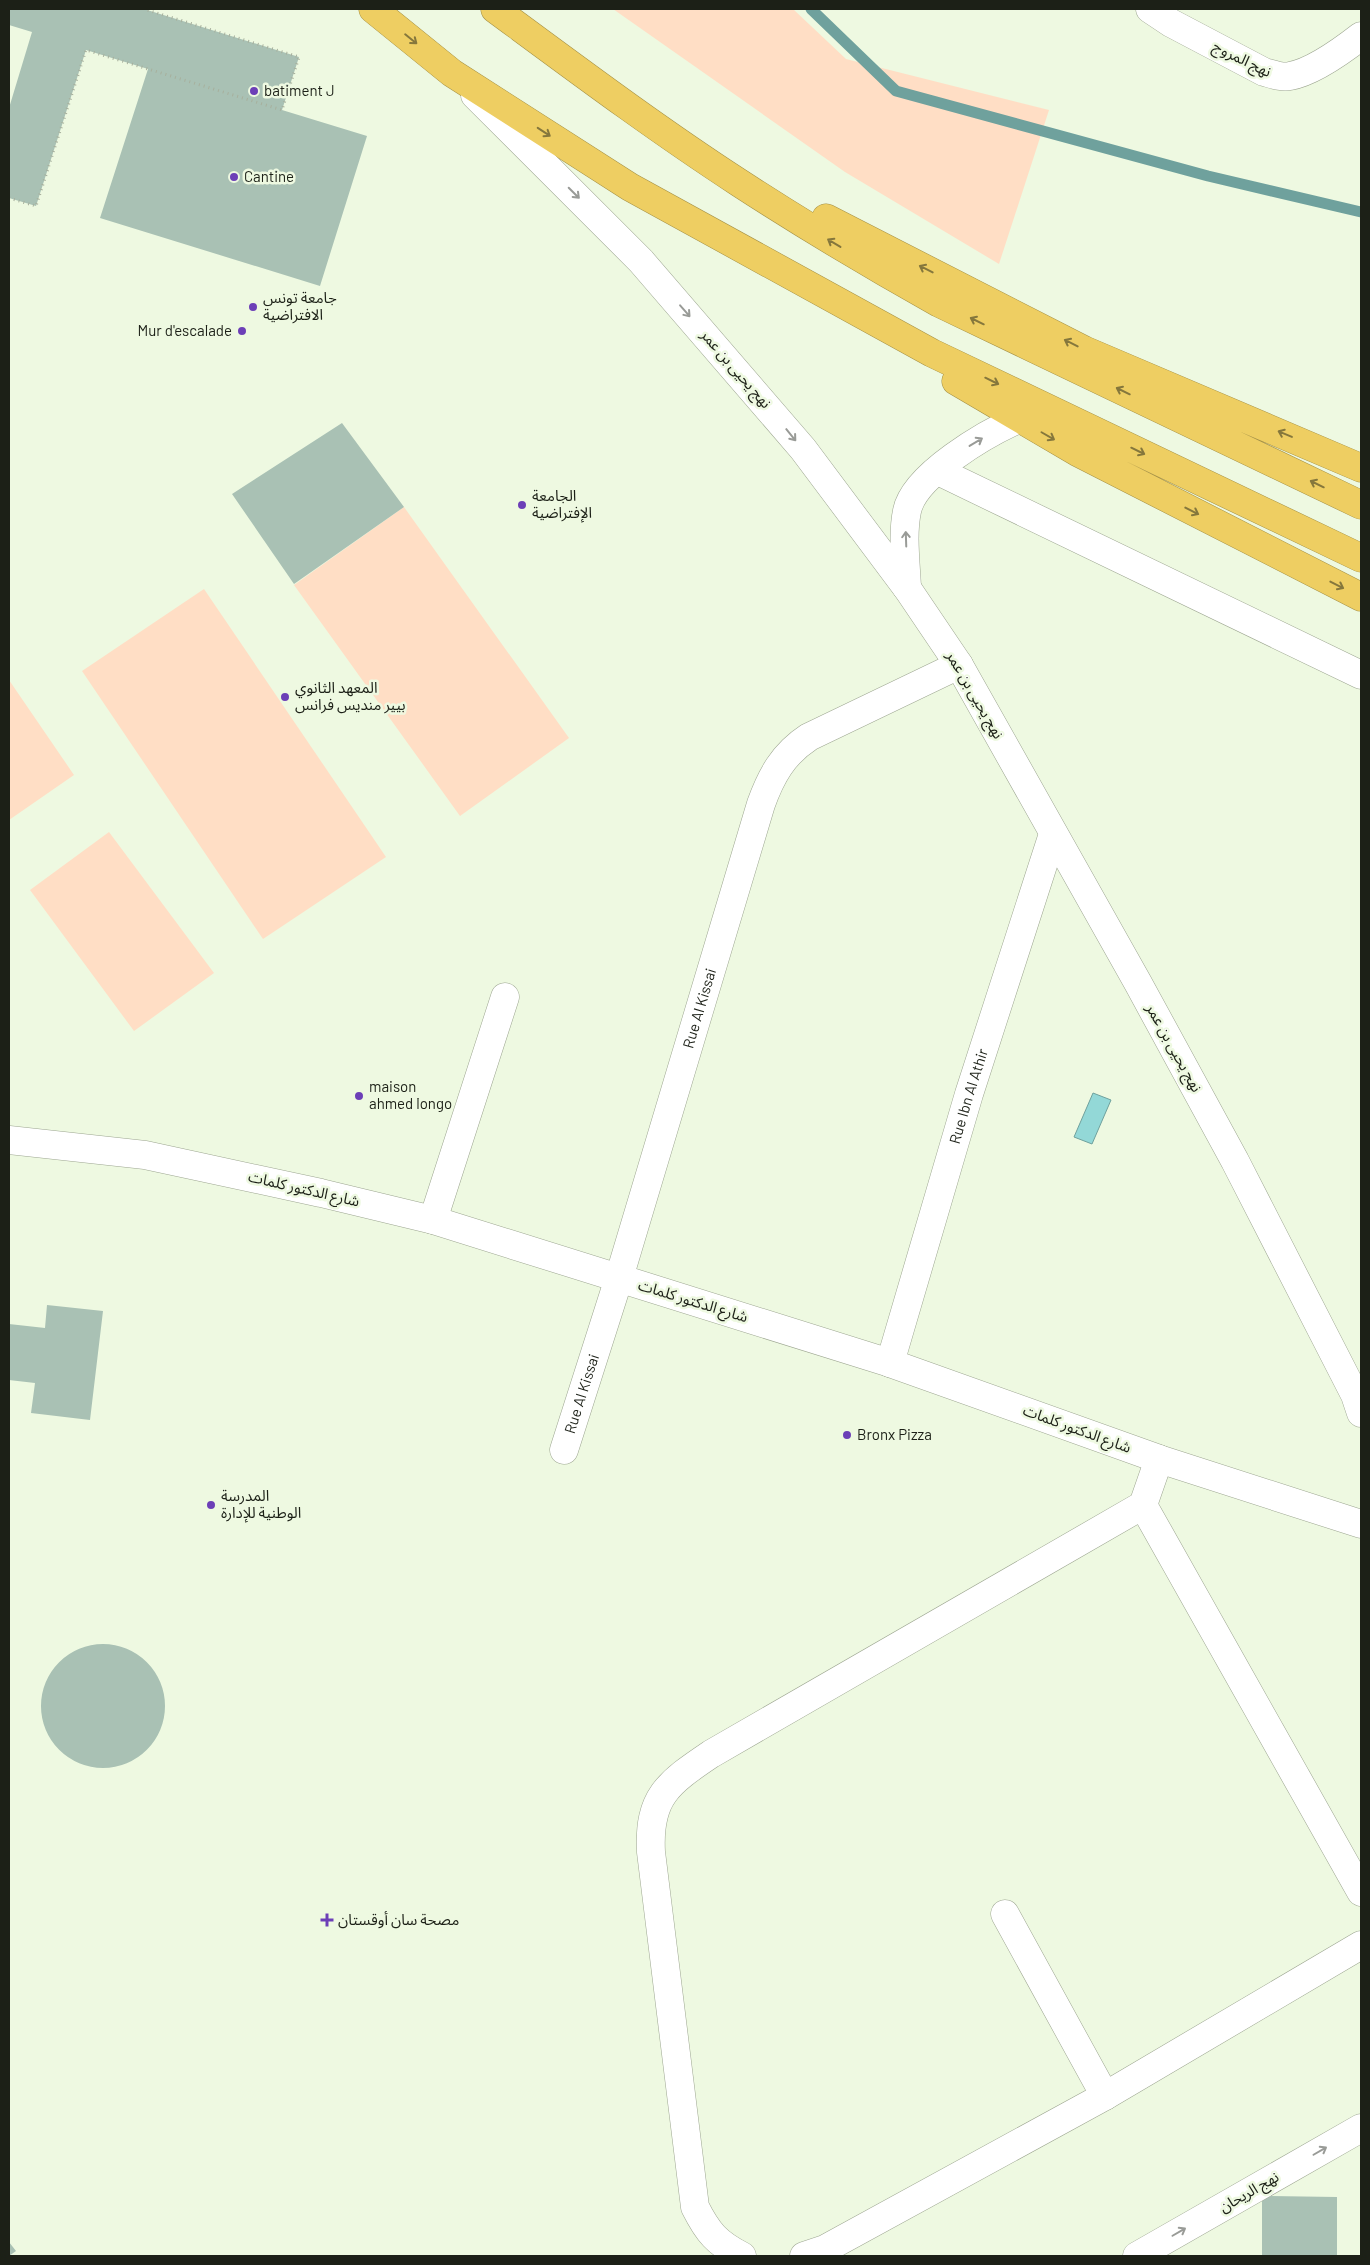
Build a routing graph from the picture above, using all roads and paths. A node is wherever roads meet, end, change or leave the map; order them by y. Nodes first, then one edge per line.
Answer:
1 (144, 9) edge
2 (373, 9) edge
3 (495, 9) edge
4 (1150, 9) edge
5 (1361, 36) edge
6 (452, 73) junction
7 (644, 117) junction
8 (630, 187) junction
9 (9, 198) edge
10 (1018, 419) junction
11 (1361, 468) edge
12 (938, 471) junction
13 (1361, 504) edge
14 (1361, 558) edge
15 (907, 588) junction
16 (1361, 597) edge
17 (959, 665) junction
18 (1361, 675) edge
19 (1054, 834) junction
20 (505, 997) dead end
21 (9, 1140) edge
22 (433, 1220) junction
23 (619, 1278) junction
24 (890, 1363) junction
25 (1359, 1399) edge
26 (564, 1450) dead end
27 (1159, 1459) junction
28 (1143, 1505) junction
29 (1361, 1524) edge
30 (1361, 1892) edge
31 (1005, 1914) dead end
32 (1361, 1945) edge
33 (1105, 2096) junction
34 (1361, 2128) edge
35 (742, 2256) edge
36 (804, 2256) edge
37 (1137, 2256) edge

1 - 9 path
2 -> 6 highway
3 - 7 highway
4 - 5 street, نهج المروج
6 -> 8 highway
6 -> 15 street, نهج يحيى بن عمر
11 -> 7 highway
13 -> 7 highway
8 - 10 highway
8 -> 14 highway
12 -> 10 street
10 -> 16 highway
15 -> 12 street
12 - 18 street
15 - 17 street, نهج يحيى بن عمر
17 - 19 street, نهج يحيى بن عمر
17 - 23 street, Rue Al Kissai
19 - 24 street, Rue Ibn Al Athir
19 - 25 street, نهج يحيى بن عمر
20 - 22 street
21 - 22 street, شارع الدكتور كلمات
22 - 23 street, شارع الدكتور كلمات
23 - 24 street, شارع الدكتور كلمات
23 - 26 street, Rue Al Kissai
24 - 27 street, شارع الدكتور كلمات
27 - 28 street
27 - 29 street, شارع الدكتور كلمات
28 - 30 street
28 - 35 street
31 - 33 street
32 - 33 street
33 - 36 street
37 -> 34 street, نهج الريحان

